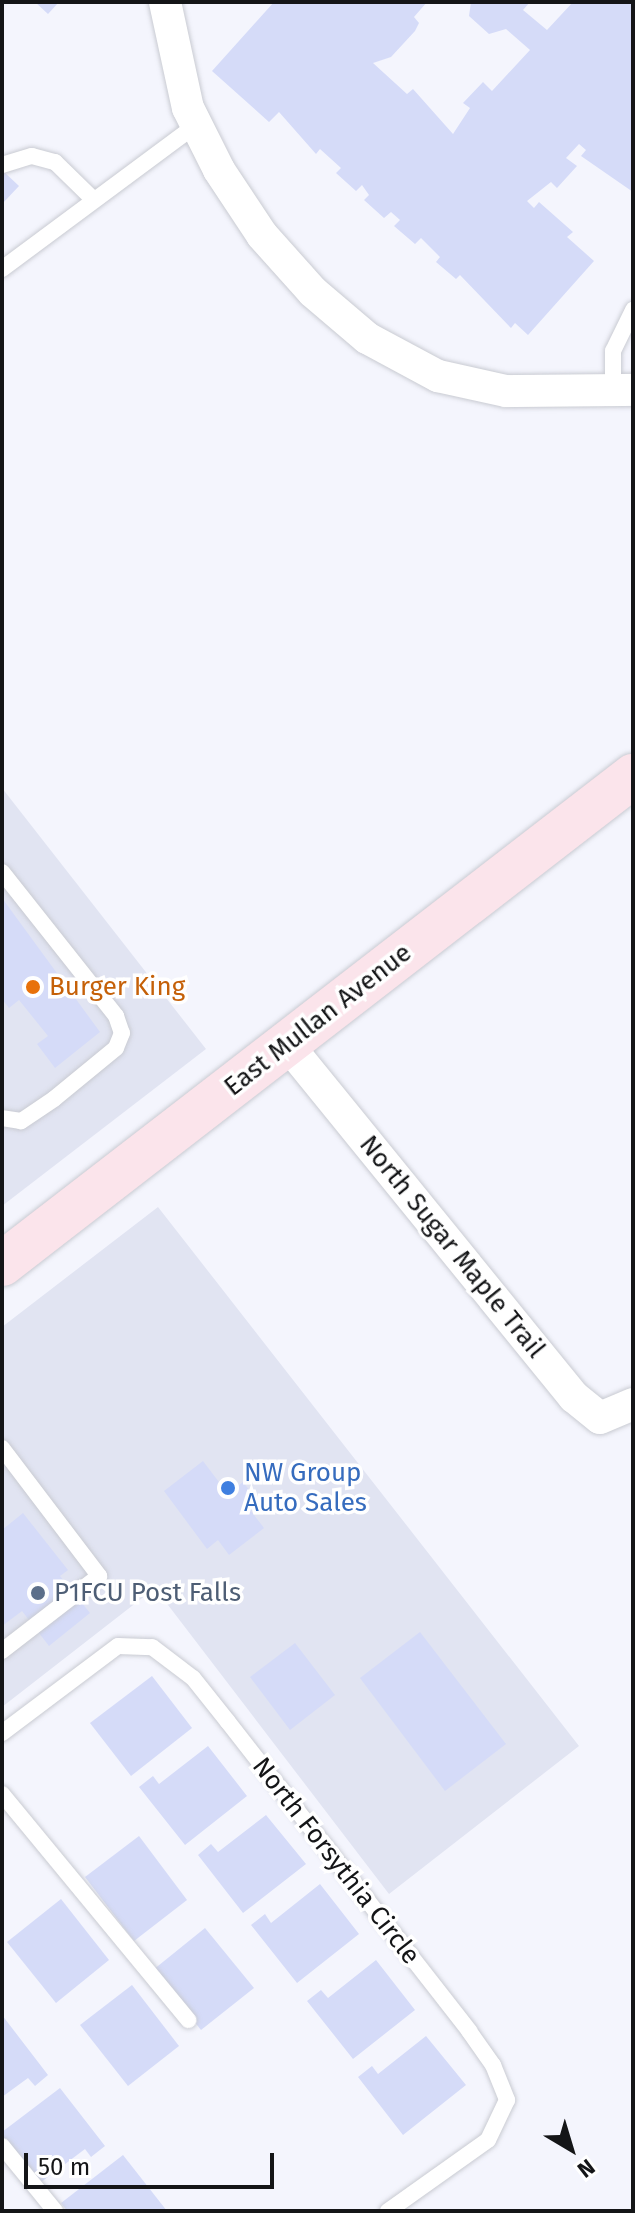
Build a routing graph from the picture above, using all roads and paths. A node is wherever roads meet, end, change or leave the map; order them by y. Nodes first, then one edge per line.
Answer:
1 (165, 2) edge
2 (196, 125) junction
3 (2, 165) edge
4 (94, 200) junction
5 (2, 269) edge
6 (633, 310) edge
7 (623, 391) edge
8 (633, 776) edge
9 (2, 872) edge
10 (287, 1044) junction
11 (2, 1118) edge
12 (3, 1261) edge
13 (633, 1404) edge
14 (2, 1448) edge
15 (2, 1651) edge
16 (2, 1733) edge
17 (2, 1794) edge
18 (188, 2020) dead end
19 (2, 2146) edge
20 (55, 2211) edge
21 (388, 2211) edge

1 - 2 street
2 - 4 lane
2 - 7 street
3 - 4 lane
4 - 5 lane
6 - 7 lane
8 - 10 main road, East Mullan Avenue
9 - 11 lane
10 - 12 main road, East Mullan Avenue
10 - 13 street, North Sugar Maple Trail
14 - 15 lane
16 - 21 lane, North Forsythia Circle
17 - 18 lane
19 - 20 lane

